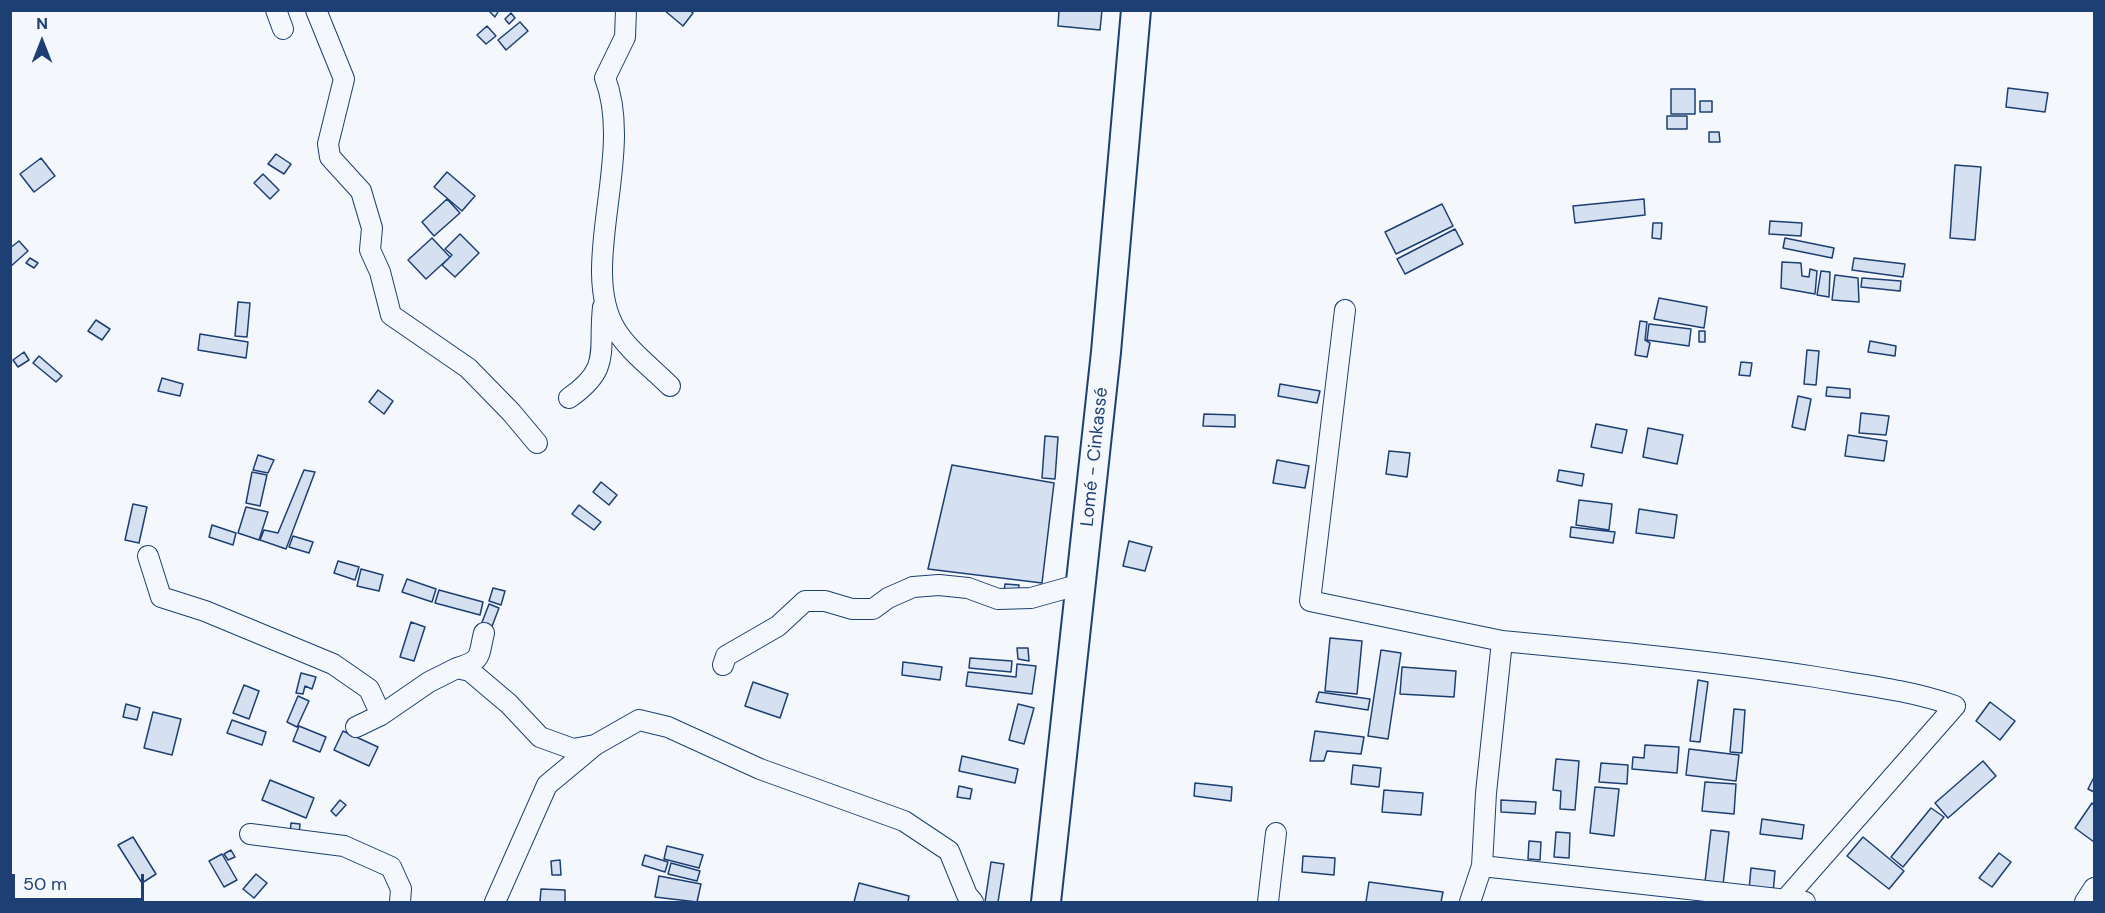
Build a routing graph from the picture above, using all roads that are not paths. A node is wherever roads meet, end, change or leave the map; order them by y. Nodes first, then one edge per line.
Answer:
1 (316, 10) edge
2 (626, 10) edge
3 (1136, 10) edge
4 (605, 293) junction
5 (1345, 310) dead end
6 (670, 386) dead end
7 (569, 398) dead end
8 (537, 443) dead end
9 (148, 556) dead end
10 (1081, 584) junction
11 (484, 633) dead end
12 (1502, 641) junction
13 (480, 656) junction
14 (723, 665) dead end
15 (457, 668) junction
16 (488, 687) junction
17 (381, 715) junction
18 (356, 727) dead end
19 (595, 745) junction
20 (1276, 833) dead end
21 (250, 834) dead end
22 (1482, 866) junction
23 (2094, 888) edge
24 (1784, 901) edge
25 (400, 903) edge
26 (495, 903) edge
27 (973, 903) edge
28 (1046, 903) edge
29 (1268, 903) edge
30 (1470, 903) edge
31 (1805, 903) edge
32 (2085, 903) edge

1 - 8 street
2 - 4 street
3 - 10 highway, Lomé - Cinkassé
4 - 6 street
4 - 7 street
5 - 12 street
9 - 17 street
10 - 14 street
10 - 28 highway, Lomé - Cinkassé
11 - 13 street
12 - 22 street
12 - 24 street
13 - 15 street
13 - 16 street
15 - 16 street
15 - 17 street
16 - 19 street
17 - 18 street
19 - 26 street
19 - 27 street
20 - 29 street
21 - 25 street
22 - 24 street
22 - 30 street
23 - 32 street
24 - 31 street

